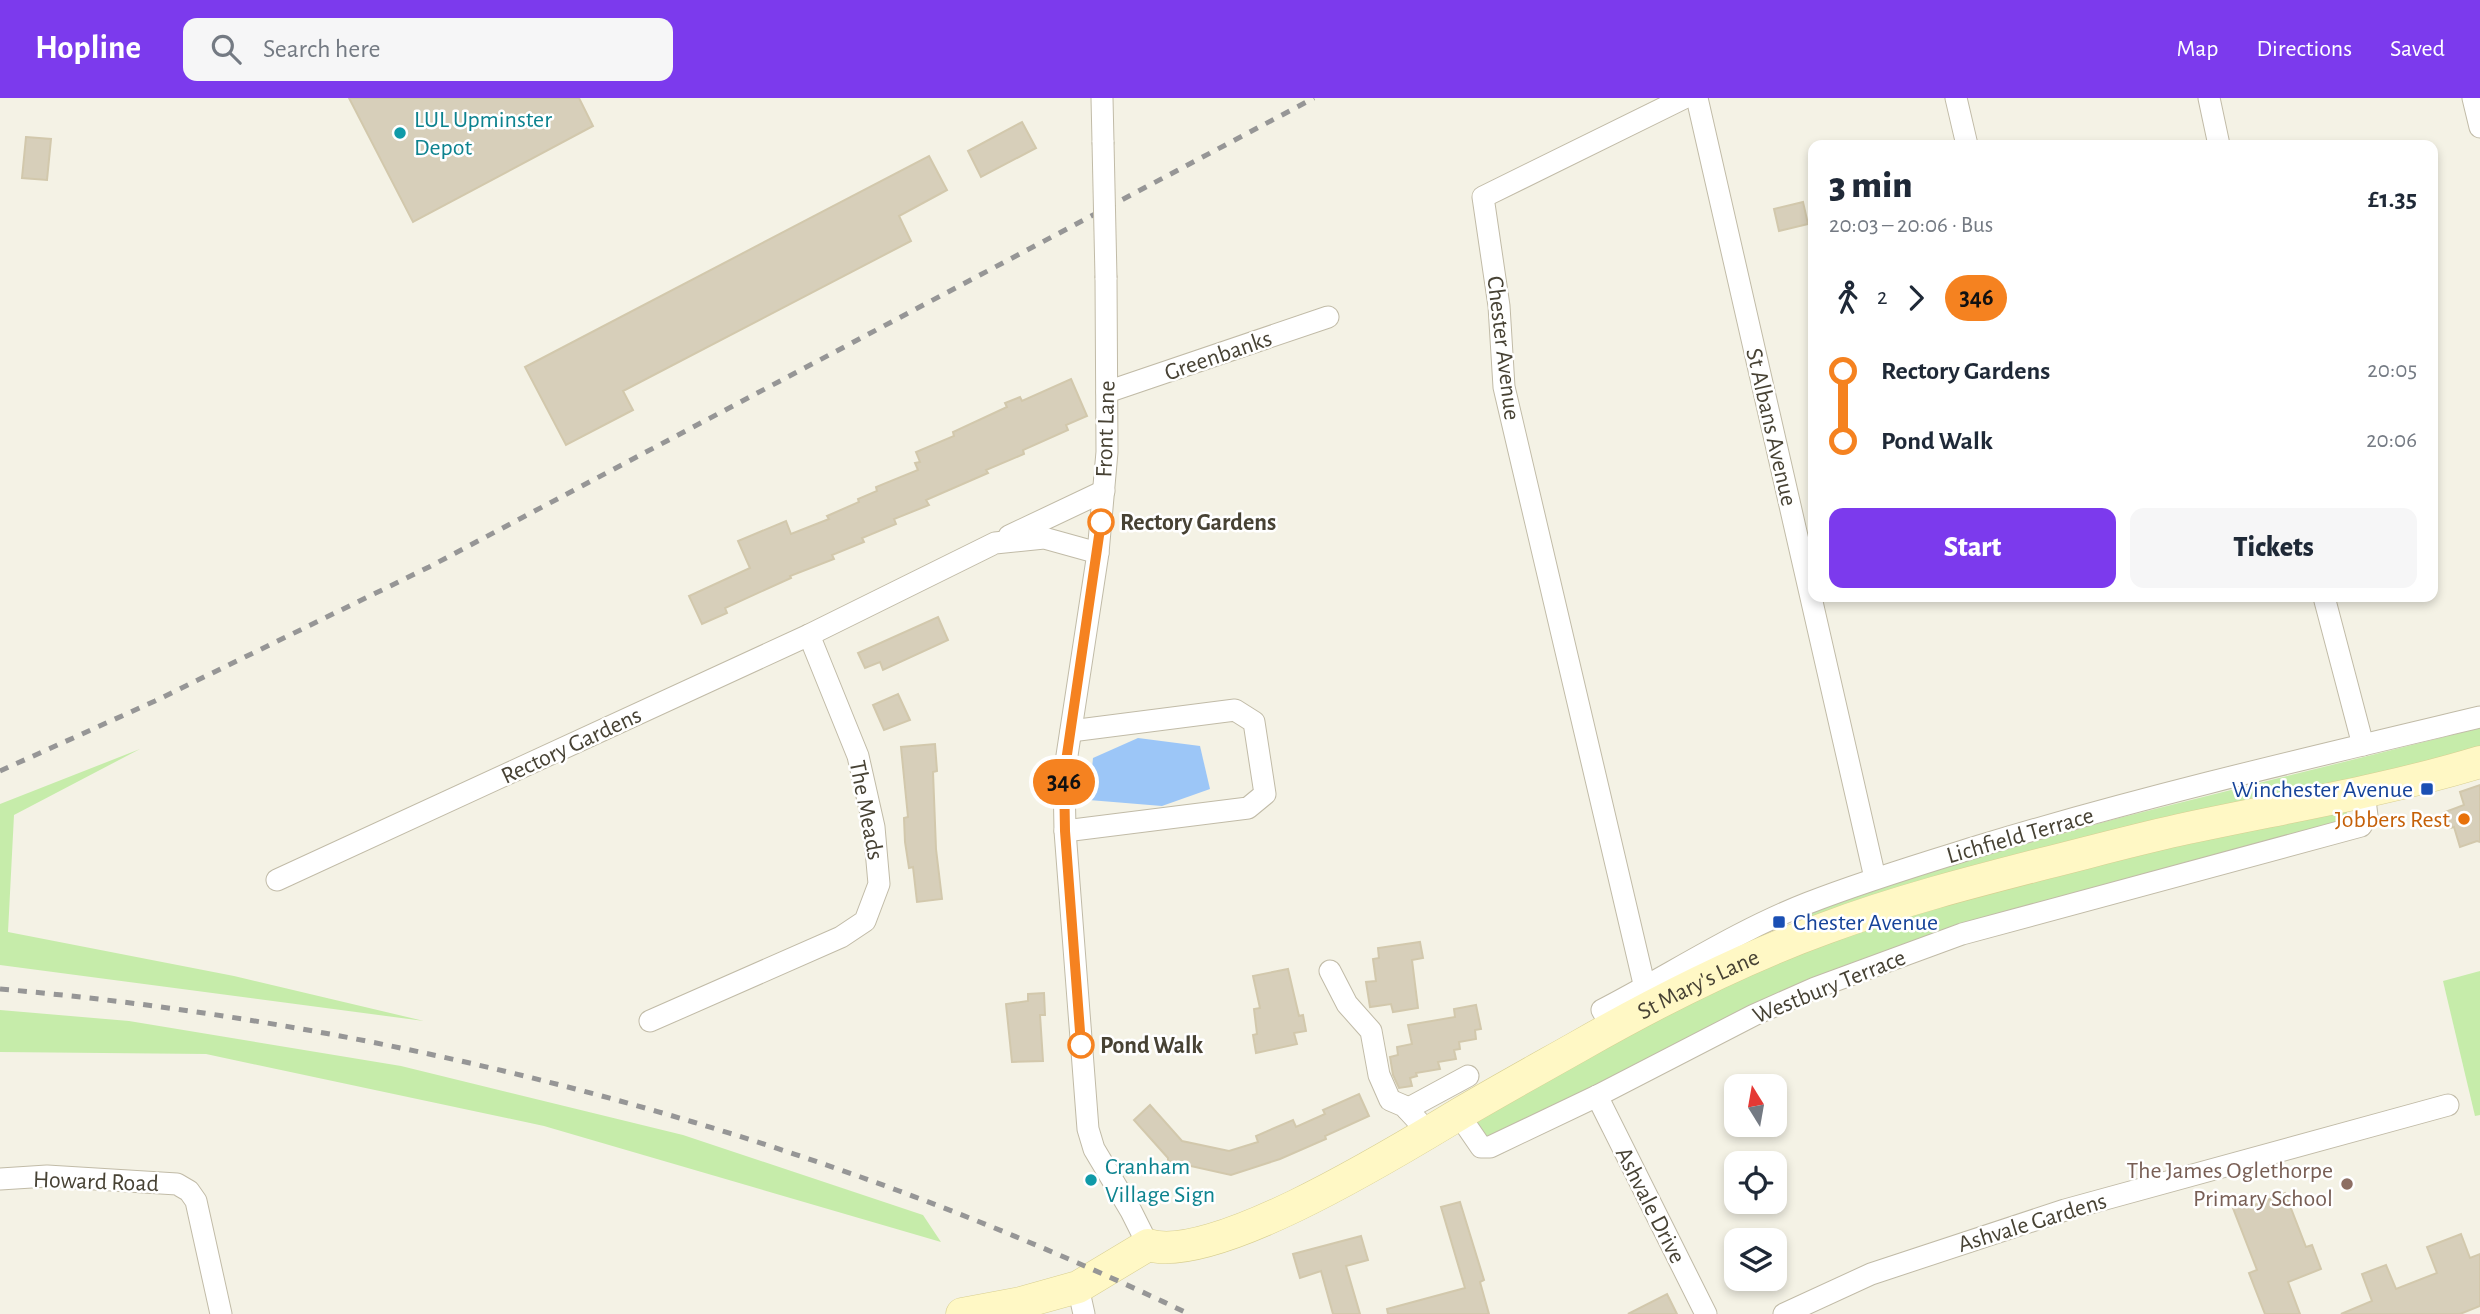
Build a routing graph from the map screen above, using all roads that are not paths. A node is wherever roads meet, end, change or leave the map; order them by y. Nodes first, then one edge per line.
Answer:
1 (1102, 98) edge
2 (1684, 98) edge
3 (1697, 98) edge
4 (1956, 98) edge
5 (2209, 98) edge
6 (2473, 98) edge
7 (2480, 127) edge
8 (1966, 140) edge
9 (2218, 140) edge
10 (1328, 317) dead end
11 (1107, 393) junction
12 (1104, 491) junction
13 (995, 543) junction
14 (1098, 553) junction
15 (1808, 584) edge
16 (1812, 602) edge
17 (2325, 602) edge
18 (809, 635) junction
19 (2480, 717) edge
20 (1071, 731) junction
21 (2363, 745) junction
22 (2480, 762) edge
23 (2364, 792) junction
24 (1065, 831) junction
25 (1875, 878) junction
26 (277, 880) dead end
27 (1330, 971) dead end
28 (1645, 988) junction
29 (650, 1021) dead end
30 (1612, 1027) junction
31 (1468, 1076) dead end
32 (1597, 1096) junction
33 (2448, 1105) dead end
34 (1407, 1109) junction
35 (1459, 1115) junction
36 (1429, 1133) junction
37 (0, 1180) edge
38 (1148, 1245) junction
39 (1081, 1300) edge
40 (221, 1314) edge
41 (962, 1314) edge
42 (1706, 1314) edge
43 (1784, 1314) edge

1 - 11 street, Front Lane, bridge
2 - 28 street, Chester Avenue
3 - 15 street, St Albans Avenue
4 - 8 street
5 - 9 street
6 - 7 street
10 - 11 street, Greenbanks
11 - 12 street, Front Lane
12 - 13 street
12 - 14 street, Front Lane
13 - 14 street, Rectory Gardens
13 - 18 street, Rectory Gardens
14 - 20 street, Front Lane
16 - 25 street, St Albans Avenue
17 - 21 street
18 - 26 street, Rectory Gardens
18 - 29 street, The Meads
19 - 21 street, Lichfield Terrace
20 - 24 street, Front Lane
20 - 24 street
21 - 25 street, Lichfield Terrace
22 - 23 main road, St Mary's Lane
23 - 30 main road, St Mary's Lane
23 - 32 street, Westbury Terrace
24 - 38 street, Front Lane
25 - 28 street, Lichfield Terrace
27 - 34 street
28 - 30 street, Lichfield Terrace
30 - 35 main road, St Mary's Lane
31 - 34 street
32 - 35 street, Westbury Terrace
32 - 42 street, Ashvale Drive
33 - 43 street, Ashvale Gardens
34 - 36 street
35 - 36 main road, St Mary's Lane
36 - 38 main road, St Mary's Lane
37 - 40 street, Howard Road
38 - 39 main road
39 - 41 main road

